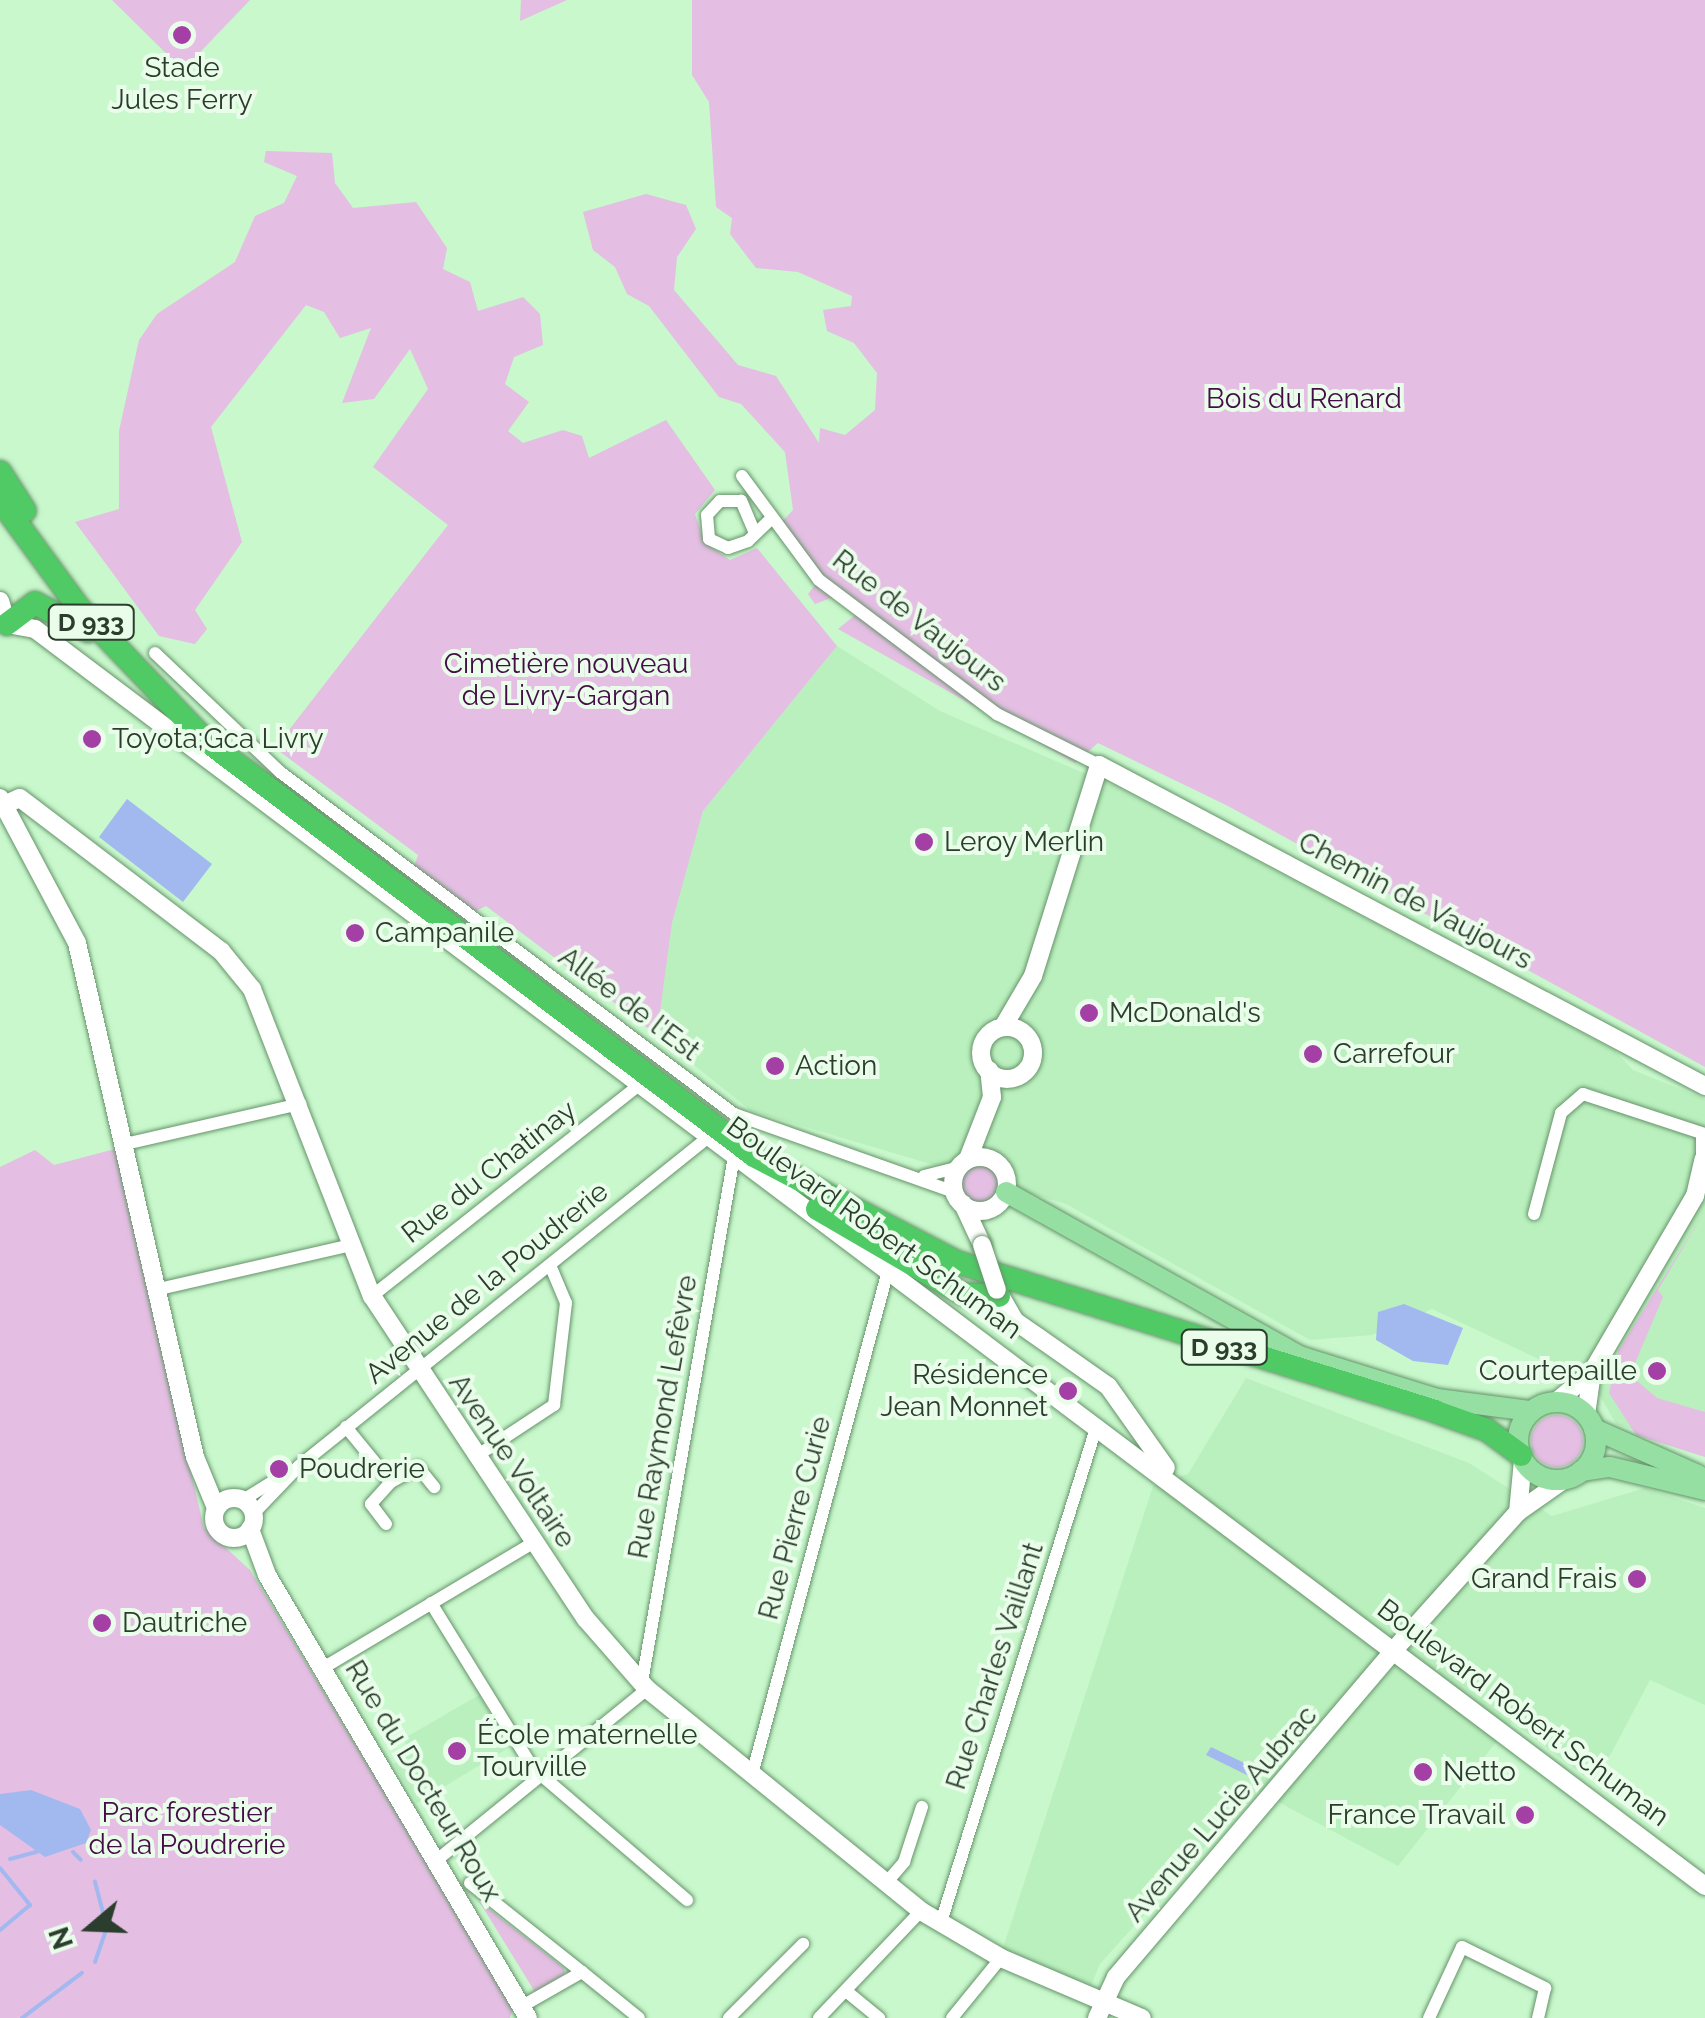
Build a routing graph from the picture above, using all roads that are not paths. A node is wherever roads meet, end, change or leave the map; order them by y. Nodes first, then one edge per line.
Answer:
1 (0, 472) edge
2 (730, 498) junction
3 (0, 500) edge
4 (772, 518) junction
5 (754, 532) junction
6 (0, 600) edge
7 (4, 632) edge
8 (154, 653) dead end
9 (128, 664) junction
10 (1098, 765) junction
11 (2, 801) edge
12 (1024, 1000) junction
13 (1004, 1027) junction
14 (1024, 1033) junction
15 (989, 1070) junction
16 (1009, 1078) junction
17 (1705, 1086) edge
18 (637, 1087) junction
19 (992, 1097) junction
20 (300, 1104) junction
21 (983, 1132) junction
22 (1705, 1135) edge
23 (706, 1140) junction
24 (125, 1144) junction
25 (744, 1159) junction
26 (991, 1159) junction
27 (1704, 1162) edge
28 (963, 1163) junction
29 (924, 1176) junction
30 (1006, 1192) junction
31 (1700, 1192) edge
32 (958, 1198) junction
33 (987, 1210) junction
34 (1534, 1214) dead end
35 (980, 1241) junction
36 (347, 1246) junction
37 (550, 1265) junction
38 (886, 1278) junction
39 (159, 1288) junction
40 (998, 1293) junction
41 (962, 1294) junction
42 (372, 1296) junction
43 (1016, 1321) junction
44 (1298, 1356) junction
45 (418, 1371) junction
46 (1592, 1372) junction
47 (1556, 1402) junction
48 (1122, 1405) junction
49 (1532, 1411) junction
50 (1590, 1422) junction
51 (346, 1428) junction
52 (1104, 1430) junction
53 (475, 1457) junction
54 (1522, 1458) junction
55 (1573, 1475) junction
56 (1705, 1478) edge
57 (390, 1482) junction
58 (1178, 1484) junction
59 (434, 1487) dead end
60 (1705, 1490) edge
61 (1518, 1512) junction
62 (238, 1515) junction
63 (386, 1524) dead end
64 (533, 1543) junction
65 (431, 1603) junction
66 (1398, 1652) junction
67 (323, 1668) junction
68 (644, 1685) junction
69 (753, 1771) junction
70 (543, 1775) junction
71 (922, 1807) dead end
72 (438, 1859) junction
73 (470, 1883) dead end
74 (886, 1883) junction
75 (1705, 1886) edge
76 (688, 1900) dead end
77 (921, 1911) junction
78 (941, 1922) junction
79 (802, 1944) dead end
80 (1001, 1958) junction
81 (582, 1972) junction
82 (846, 1991) junction
83 (1099, 2010) edge
84 (526, 2012) edge
85 (639, 2018) edge
86 (730, 2018) edge
87 (819, 2018) edge
88 (880, 2018) edge
89 (952, 2018) edge
90 (1142, 2018) edge
91 (1430, 2018) edge
92 (1538, 2018) edge

1 - 44 highway, D 933
2 - 4 street, Rue de Vaujours
2 - 5 street
2 - 5 street
3 - 9 highway, D 933
4 - 5 street
4 - 10 street, Rue de Vaujours
6 - 7 street
7 - 9 highway
7 - 18 street, Boulevard Robert Schuman
8 - 29 street, Allée de l'Est
9 - 25 highway, D 933
10 - 12 street
10 - 17 street, Chemin de Vaujours
11 - 20 street, Avenue Voltaire
11 - 24 street, Rue du Docteur Roux
12 - 13 street
12 - 14 street
13 - 14 street
13 - 15 street
14 - 16 street
15 - 16 street
15 - 19 street
16 - 19 street
18 - 23 street, Boulevard Robert Schuman
18 - 42 street, Rue du Chatinay
19 - 21 street
20 - 24 street
20 - 36 street, Avenue Voltaire
21 - 26 street
21 - 28 street
22 - 27 street
22 - 34 street
23 - 25 street, Boulevard Robert Schuman
23 - 37 street, Avenue de la Poudrerie
24 - 39 street, Rue du Docteur Roux
25 - 38 street, Boulevard Robert Schuman
25 - 41 highway
25 - 54 highway, D 933
25 - 68 street, Rue Raymond Lefèvre
26 - 28 street
26 - 30 street
27 - 31 street
28 - 29 street, Allée de l'Est
28 - 32 street
29 - 32 street, Allée de l'Est
30 - 33 street
30 - 44 main road
31 - 46 street
32 - 33 street
32 - 35 street
33 - 35 street
35 - 40 street, bridge
36 - 39 street
36 - 42 street, Avenue Voltaire
37 - 45 street, Avenue de la Poudrerie
37 - 53 street
38 - 52 street, Boulevard Robert Schuman
38 - 69 street, Rue Pierre Curie
39 - 62 street, Rue du Docteur Roux
40 - 41 highway
40 - 43 street
41 - 43 street
42 - 45 street, Avenue Voltaire
43 - 48 street
44 - 49 main road, D 933
45 - 51 street, Avenue de la Poudrerie
45 - 53 street, Avenue Voltaire
46 - 47 street
46 - 50 street
47 - 49 main road
47 - 50 main road
48 - 52 street
48 - 58 street
49 - 54 main road
50 - 55 main road
50 - 56 main road
51 - 57 street
51 - 62 street, Avenue de la Poudrerie
52 - 58 street, Boulevard Robert Schuman
52 - 78 street, Rue Charles Vaillant
53 - 64 street, Avenue Voltaire
54 - 55 main road
54 - 61 street
55 - 60 main road
55 - 61 street, Avenue Lucie Aubrac
57 - 59 street
57 - 63 street
58 - 66 street, Boulevard Robert Schuman
61 - 66 street, Avenue Lucie Aubrac
62 - 67 street, Rue du Docteur Roux
64 - 65 street
64 - 68 street, Avenue Voltaire
65 - 67 street
65 - 70 street
66 - 75 street, Boulevard Robert Schuman
66 - 83 street, Avenue Lucie Aubrac
67 - 72 street, Rue du Docteur Roux
68 - 69 street, Avenue Voltaire
68 - 70 street
69 - 74 street, Avenue Voltaire
70 - 72 street
70 - 76 street
71 - 74 street
72 - 84 street, Rue du Docteur Roux
73 - 81 street
74 - 77 street, Avenue Voltaire
77 - 78 street, Avenue Voltaire
77 - 82 street
78 - 80 street, Avenue Voltaire
79 - 86 street
80 - 83 street, Avenue Voltaire
80 - 89 street
81 - 84 street
81 - 85 street
82 - 87 street
82 - 88 street
83 - 90 street, Avenue Voltaire
91 - 92 street

